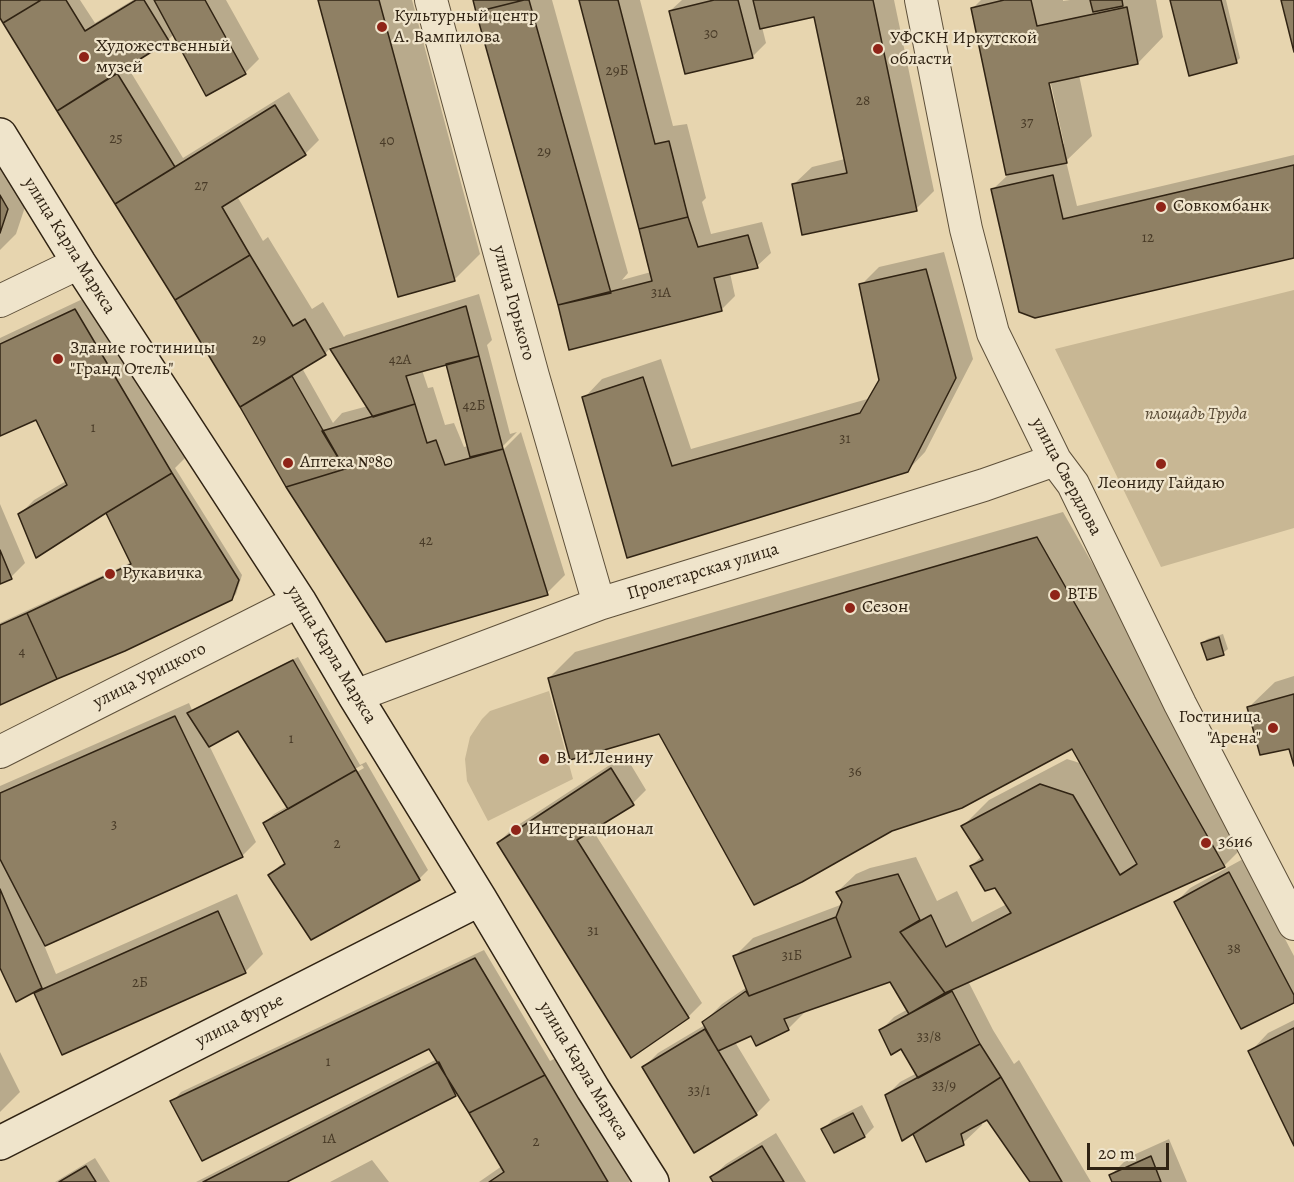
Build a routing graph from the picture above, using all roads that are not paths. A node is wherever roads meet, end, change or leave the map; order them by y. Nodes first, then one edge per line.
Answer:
1 (431, 0) edge
2 (921, 0) edge
3 (0, 135) edge
4 (79, 263) junction
5 (0, 301) edge
6 (1055, 460) junction
7 (299, 601) junction
8 (598, 604) junction
9 (355, 696) junction
10 (0, 752) edge
11 (480, 899) junction
12 (1294, 924) edge
13 (0, 1143) edge
14 (652, 1182) edge

1 - 8 street, улица Горького
2 - 6 street, улица Свердлова
3 - 4 main road, улица Карла Маркса
4 - 5 street
4 - 7 main road, улица Карла Маркса
6 - 8 street, Пролетарская улица
6 - 12 street, улица Свердлова
7 - 9 main road, улица Карла Маркса
7 - 10 street, улица Урицкого
8 - 9 street, Пролетарская улица
9 - 11 main road, улица Карла Маркса
11 - 13 main road, улица Фурье
11 - 14 main road, улица Карла Маркса

